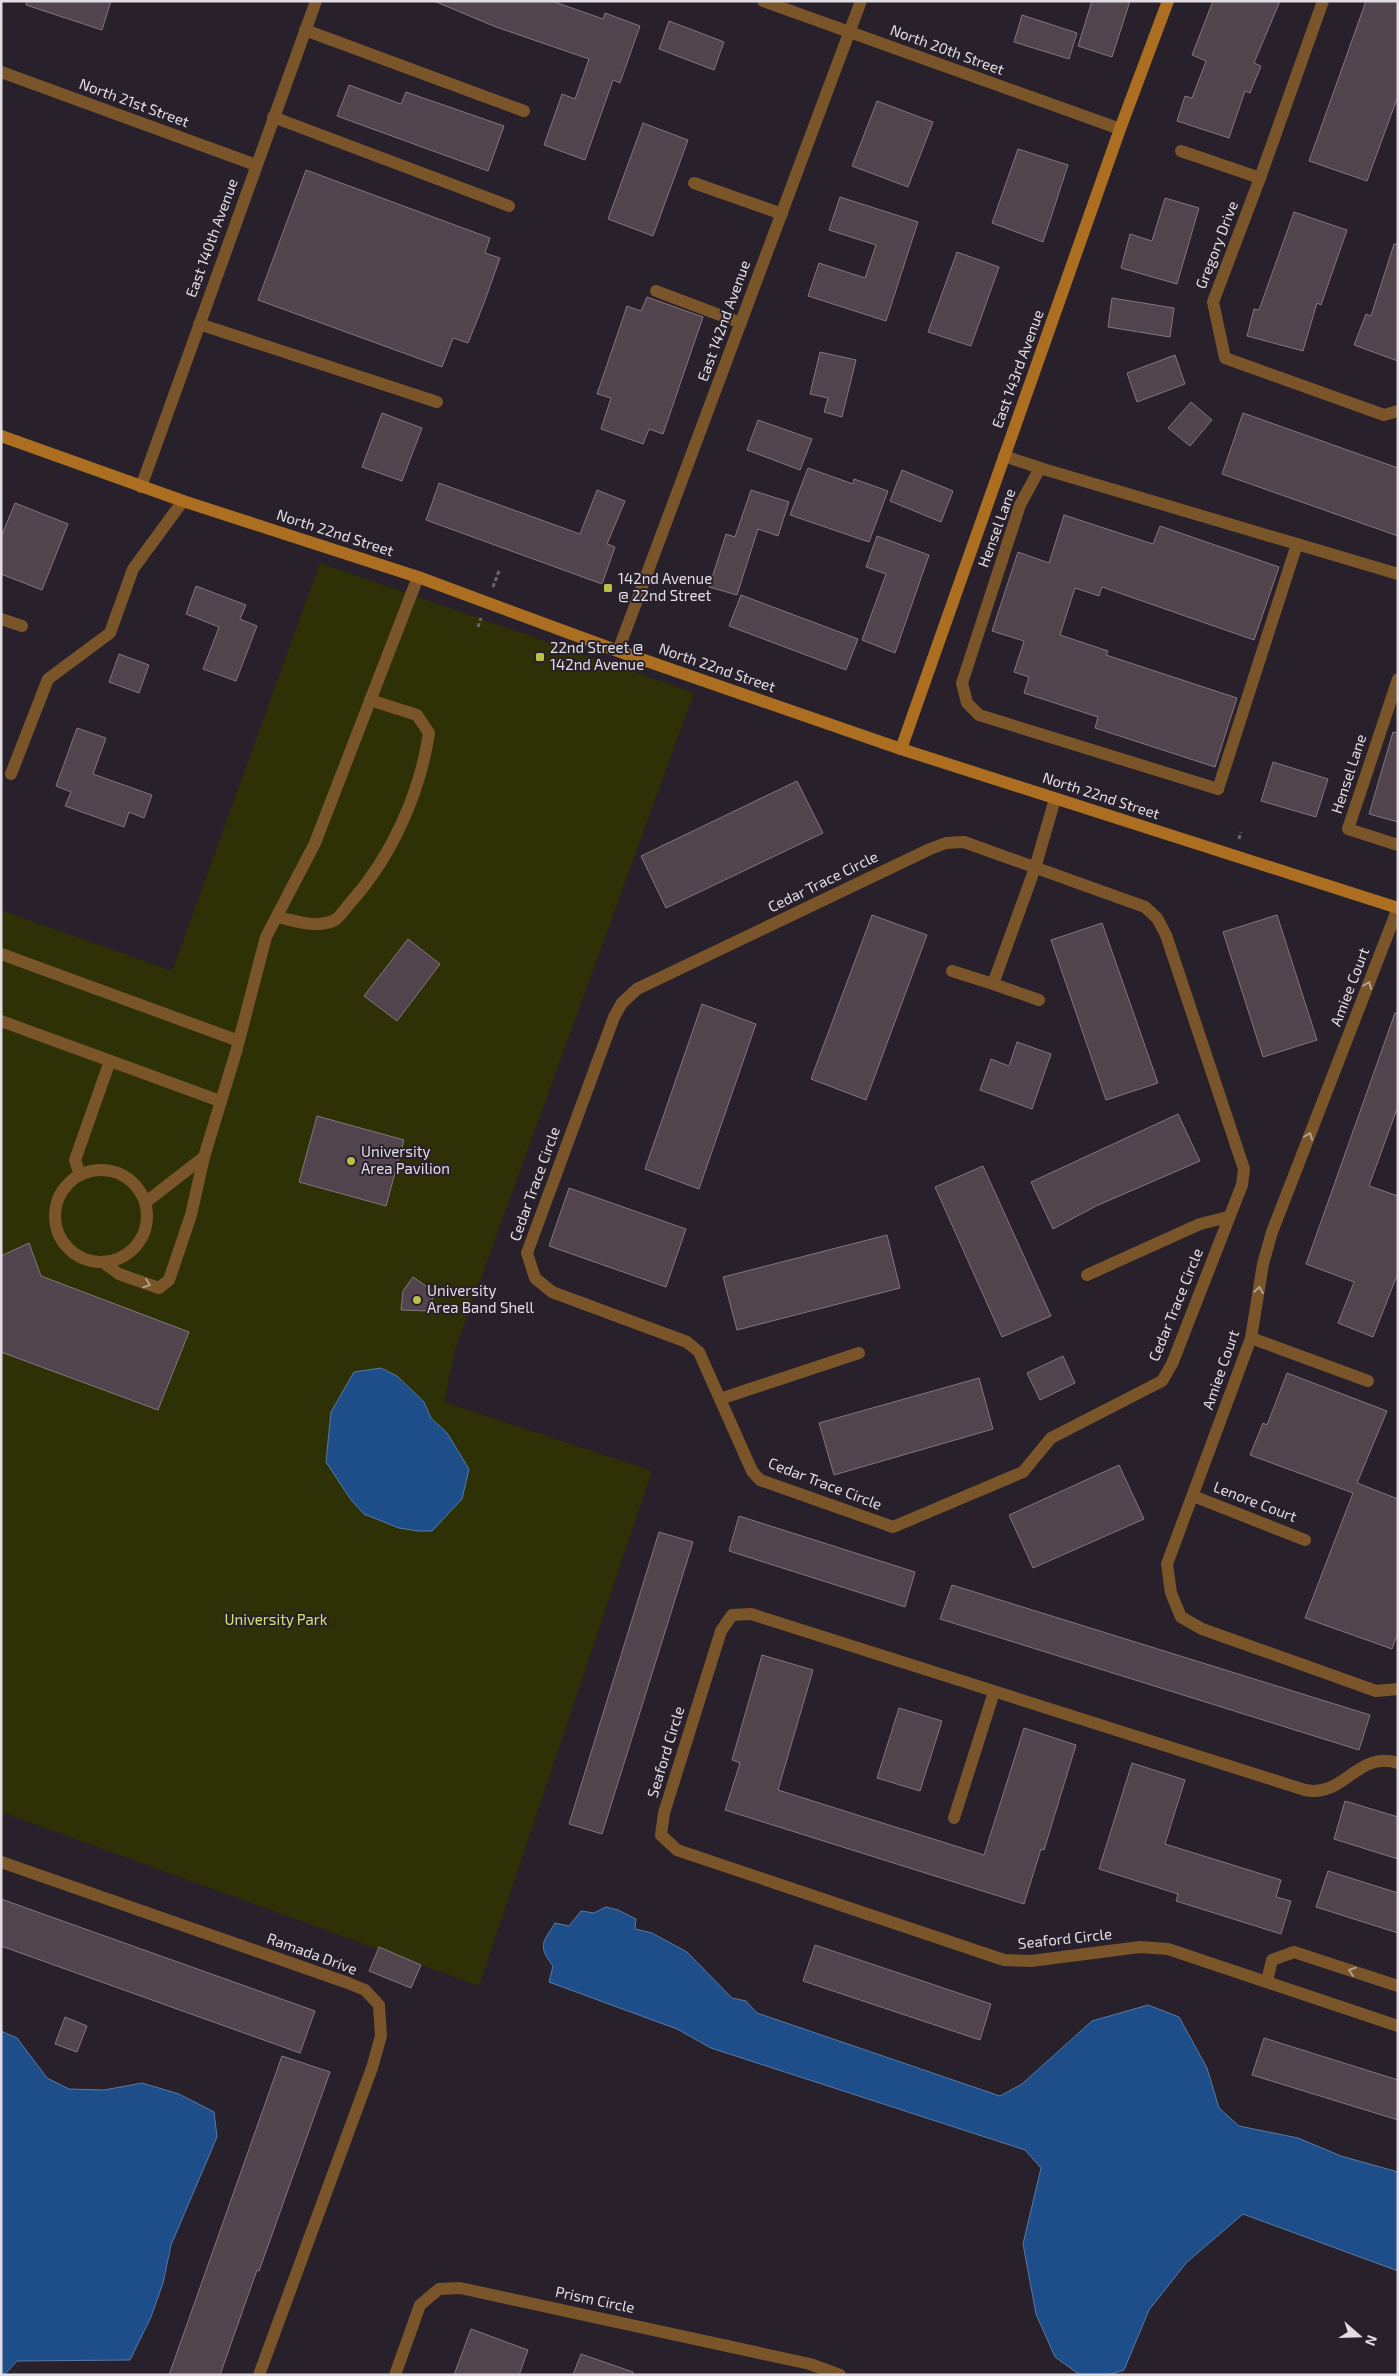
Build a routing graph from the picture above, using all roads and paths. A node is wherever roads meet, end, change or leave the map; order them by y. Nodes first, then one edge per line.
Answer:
1 (316, 1) edge
2 (763, 1) edge
3 (861, 1) edge
4 (1168, 1) edge
5 (1323, 1) edge
6 (305, 30) junction
7 (850, 32) junction
8 (1, 72) edge
9 (524, 111) dead end
10 (274, 118) junction
11 (1120, 129) junction
12 (1181, 150) dead end
13 (256, 165) junction
14 (1260, 178) junction
15 (694, 183) dead end
16 (509, 206) dead end
17 (782, 214) junction
18 (656, 291) dead end
19 (741, 323) junction
20 (199, 324) junction
21 (437, 402) dead end
22 (1398, 411) edge
23 (1, 436) edge
24 (1004, 456) junction
25 (1040, 468) junction
26 (141, 487) junction
27 (183, 501) junction
28 (1297, 544) junction
29 (1398, 574) edge
30 (418, 577) junction
31 (1, 619) edge
32 (22, 626) dead end
33 (618, 651) junction
34 (1398, 679) edge
35 (370, 700) junction
36 (901, 749) junction
37 (11, 774) dead end
38 (1055, 798) junction
39 (1241, 832) dead end
40 (1239, 840) dead end
41 (1398, 845) edge
42 (1035, 868) junction
43 (1398, 908) edge
44 (277, 917) junction
45 (1, 954) edge
46 (952, 971) dead end
47 (993, 984) junction
48 (1039, 1000) dead end
49 (1, 1021) edge
50 (239, 1041) junction
51 (110, 1060) junction
52 (220, 1101) junction
53 (204, 1157) junction
54 (80, 1175) junction
55 (146, 1202) junction
56 (1228, 1217) junction
57 (104, 1263) junction
58 (1087, 1275) dead end
59 (1251, 1338) junction
60 (859, 1353) dead end
61 (1368, 1381) dead end
62 (720, 1399) junction
63 (1193, 1496) junction
64 (1306, 1540) dead end
65 (1398, 1689) edge
66 (994, 1692) junction
67 (1398, 1763) edge
68 (954, 1818) dead end
69 (1, 1862) edge
70 (1266, 1981) junction
71 (1398, 1986) edge
72 (1398, 2026) edge
73 (259, 2375) edge
74 (395, 2375) edge
75 (840, 2375) edge

1 - 6 street, East 140th Avenue
2 - 7 street, North 20th Street
3 - 7 street, East 142nd Avenue
4 - 11 street, East 143rd Avenue
5 - 14 street, Gregory Drive
6 - 9 street
6 - 10 street, East 140th Avenue
7 - 11 street, North 20th Street
7 - 17 street, East 142nd Avenue
8 - 13 street, North 21st Street
10 - 13 street, East 140th Avenue
10 - 16 street
11 - 24 street, East 143rd Avenue
12 - 14 street
13 - 20 street, East 140th Avenue
14 - 22 street, Gregory Drive
15 - 17 street
17 - 19 street, East 142nd Avenue
18 - 19 street
19 - 33 street, East 142nd Avenue
20 - 21 street
20 - 26 street, East 140th Avenue
23 - 26 street, North 22nd Street
24 - 25 street
24 - 36 street, East 143rd Avenue
25 - 28 street
25 - 28 street, Hensel Lane
26 - 27 street, North 22nd Street
27 - 30 street, North 22nd Street
27 - 37 street
28 - 29 street
30 - 33 street, North 22nd Street
30 - 35 street
31 - 32 street
33 - 36 street, North 22nd Street
34 - 41 street, Hensel Lane
35 - 44 street
35 - 44 street
36 - 38 street, North 22nd Street
38 - 42 street
38 - 43 street, North 22nd Street
39 - 40 path
42 - 47 street
42 - 56 street, Cedar Trace Circle
42 - 62 street, Cedar Trace Circle
59 -> 43 street, Amiee Court
44 - 50 street
45 - 50 street
46 - 47 street
47 - 48 street
49 - 51 street
50 - 52 street
51 - 52 street
51 - 54 street
52 - 53 street
53 - 55 street
57 -> 53 street
54 - 55 street
54 - 57 street
55 - 57 street
56 - 58 street
56 - 62 street, Cedar Trace Circle
59 - 61 street
59 - 63 street, Amiee Court
60 - 62 street
63 - 64 street, Lenore Court
63 - 65 street, Amiee Court
66 - 67 street, Seaford Circle
66 - 68 street
66 - 70 street, Seaford Circle
69 - 73 street, Ramada Drive
71 -> 70 street
70 - 72 street, Seaford Circle
74 - 75 street, Prism Circle

